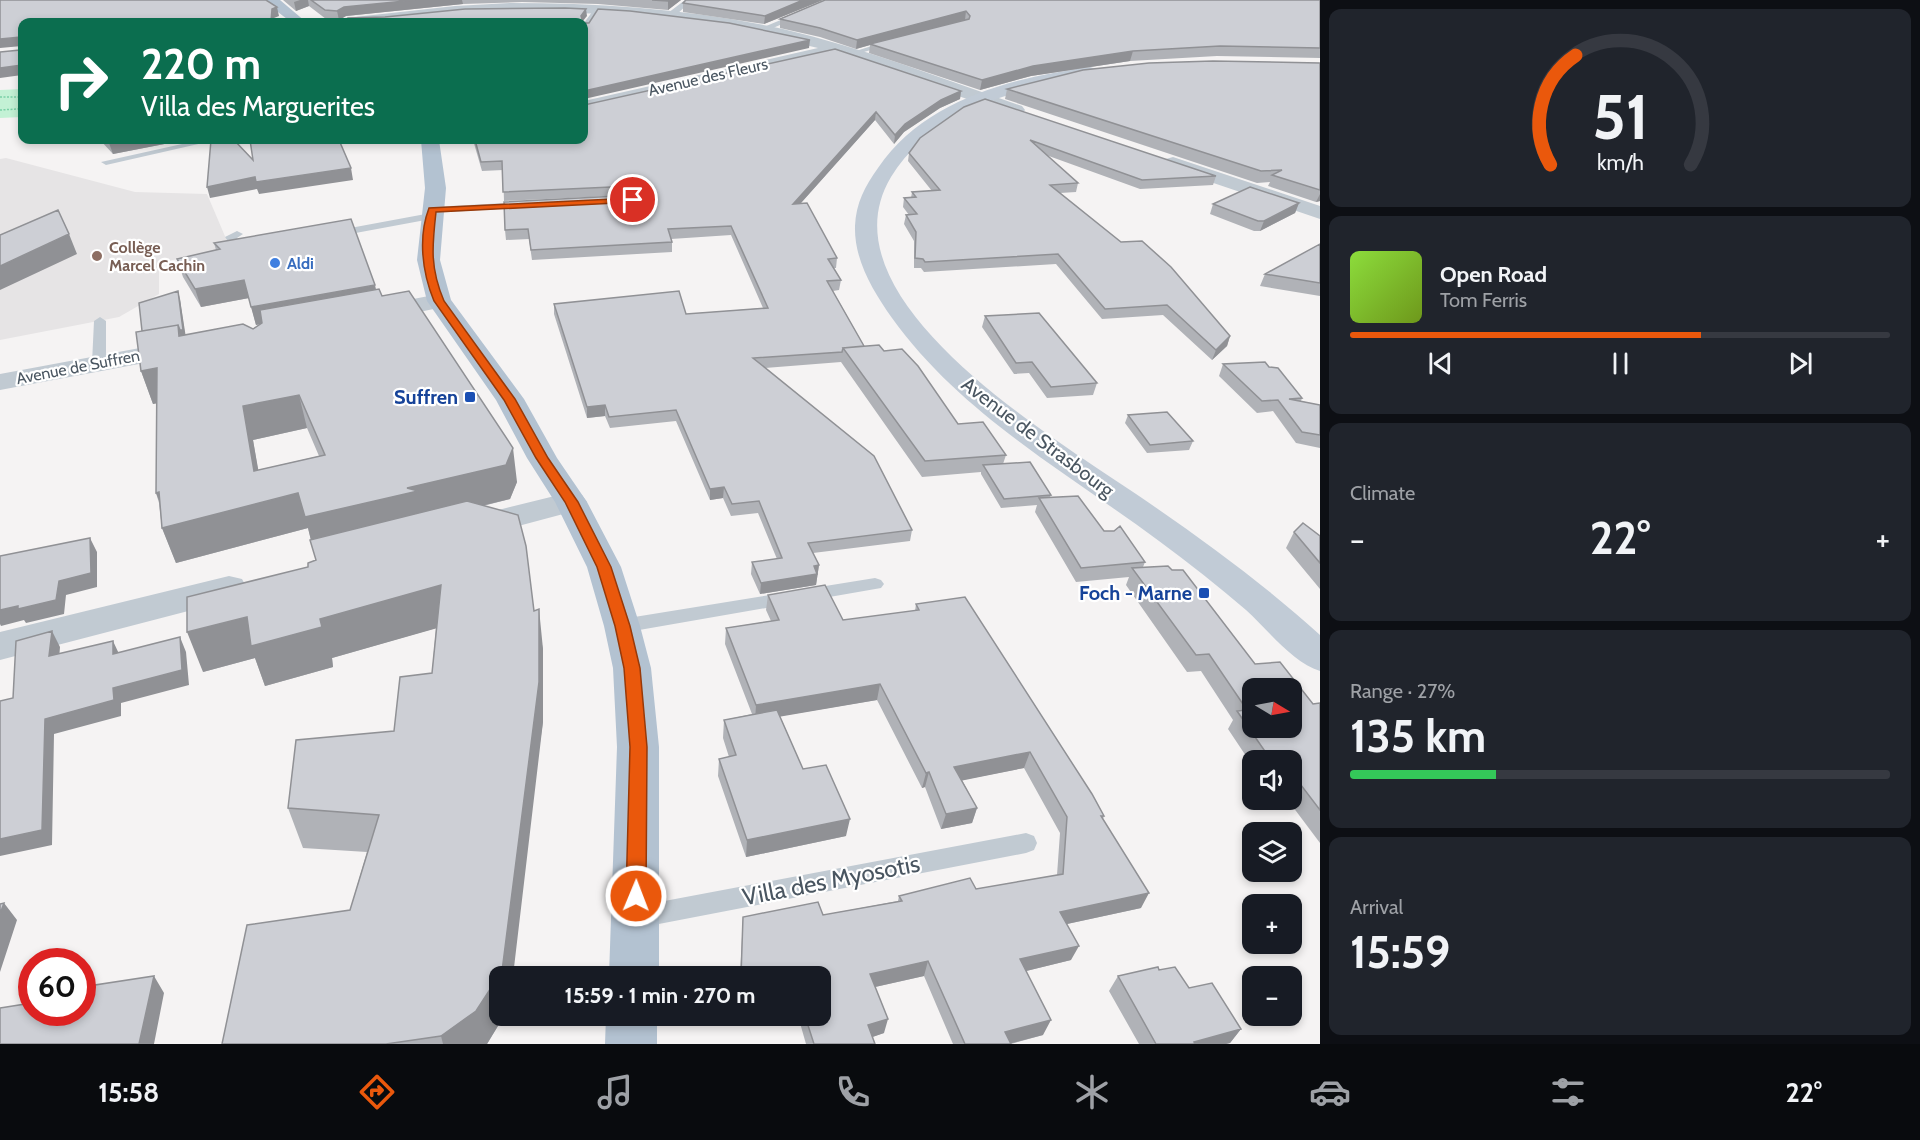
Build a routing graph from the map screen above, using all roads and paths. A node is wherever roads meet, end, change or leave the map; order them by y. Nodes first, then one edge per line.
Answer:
1 (689, 0) edge
2 (835, 0) edge
3 (272, 1) edge
4 (597, 9) junction
5 (671, 15) junction
6 (294, 18) edge
7 (384, 18) edge
8 (588, 21) edge
9 (764, 29) junction
10 (896, 42) edge
11 (833, 49) junction
12 (850, 54) junction
13 (1108, 70) edge
14 (18, 96) edge
15 (0, 98) edge
16 (982, 99) junction
17 (588, 105) edge
18 (18, 109) edge
19 (0, 110) edge
20 (1029, 114) edge
21 (192, 144) edge
22 (430, 144) edge
23 (1150, 155) edge
24 (106, 162) dead end
25 (538, 205) edge
26 (432, 213) junction
27 (1320, 213) edge
28 (237, 234) dead end
29 (326, 235) edge
30 (258, 248) edge
31 (439, 301) junction
32 (349, 318) edge
33 (100, 321) dead end
34 (202, 344) edge
35 (99, 363) junction
36 (0, 382) edge
37 (571, 502) junction
38 (449, 533) edge
39 (265, 579) edge
40 (875, 584) dead end
41 (622, 626) junction
42 (0, 646) edge
43 (1320, 657) edge
44 (1026, 843) dead end
45 (636, 917) junction
46 (634, 966) edge
47 (632, 1026) edge
48 (631, 1044) edge

1 - 5 lane
2 - 9 lane
3 - 6 main road
4 - 5 street
4 - 7 street
4 - 8 lane
5 - 9 street
9 - 11 street
10 - 12 lane
11 - 12 street
11 - 17 street, Avenue des Fleurs
12 - 16 street
13 - 16 street, Avenue de Strasbourg
14 - 15 path
16 - 20 street
16 - 43 street, Avenue de Strasbourg
18 - 19 path
21 - 24 lane
22 - 26 main road
23 - 27 street
25 - 26 lane
26 - 29 lane
26 - 31 main road
28 - 30 lane
31 - 32 street
31 - 37 main road
33 - 35 lane
34 - 35 street, Avenue de Suffren
35 - 36 street, Avenue de Suffren
37 - 38 street
37 - 41 main road
39 - 42 street
40 - 41 lane
41 - 45 main road
44 - 45 lane, Villa des Myosotis
45 - 46 main road
47 - 48 main road

